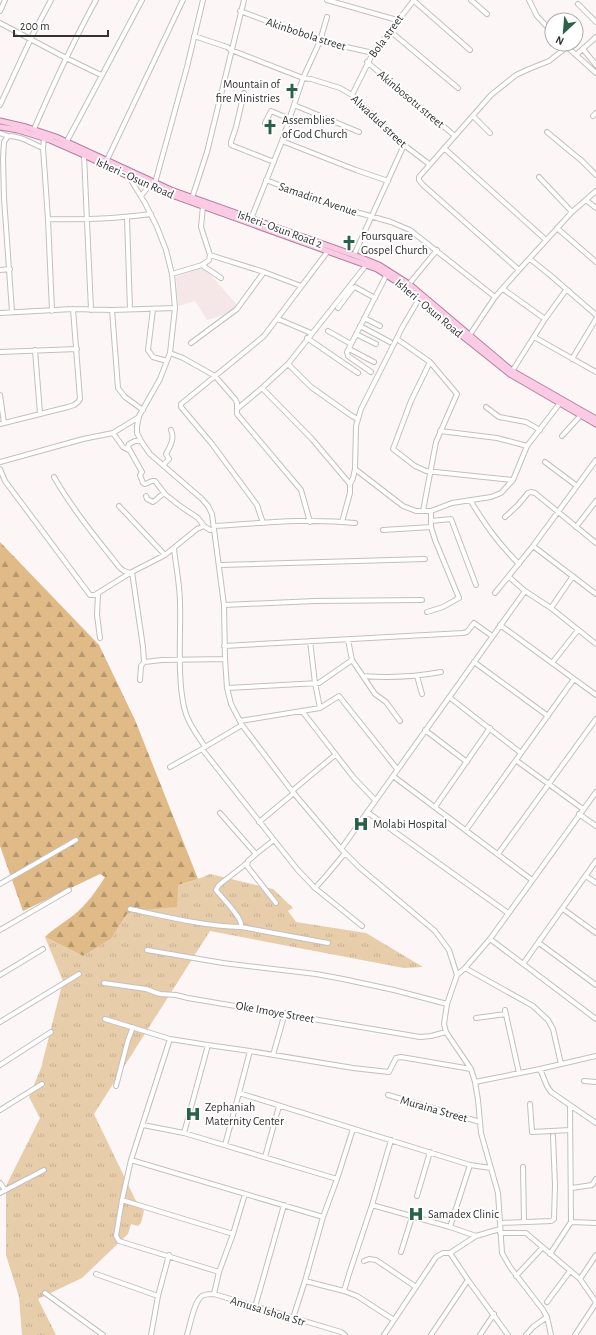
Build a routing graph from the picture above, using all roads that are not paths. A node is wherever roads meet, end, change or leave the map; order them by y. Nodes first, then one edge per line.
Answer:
1 (6, 0) edge
2 (51, 0) edge
3 (96, 0) edge
4 (142, 0) edge
5 (183, 0) edge
6 (203, 0) edge
7 (244, 0) edge
8 (327, 0) edge
9 (413, 0) edge
10 (471, 0) edge
11 (529, 0) edge
12 (578, 4) dead end
13 (0, 11) edge
14 (240, 11) junction
15 (487, 14) dead end
16 (327, 17) dead end
17 (397, 20) junction
18 (596, 22) edge
19 (544, 23) edge
20 (0, 24) edge
21 (390, 31) junction
22 (194, 36) junction
23 (596, 37) edge
24 (31, 40) junction
25 (320, 41) junction
26 (584, 48) edge
27 (231, 50) junction
28 (470, 50) dead end
29 (584, 50) edge
30 (560, 52) edge
31 (572, 52) edge
32 (580, 52) edge
33 (373, 53) junction
34 (576, 55) junction
35 (66, 58) junction
36 (367, 62) junction
37 (596, 65) edge
38 (596, 73) edge
39 (101, 75) junction
40 (304, 78) junction
41 (458, 88) dead end
42 (244, 93) dead end
43 (352, 95) junction
44 (0, 105) edge
45 (294, 105) junction
46 (474, 116) junction
47 (290, 119) junction
48 (0, 121) edge
49 (265, 123) dead end
50 (0, 127) edge
51 (34, 130) junction
52 (359, 132) dead end
53 (490, 132) dead end
54 (548, 132) dead end
55 (0, 133) edge
56 (8, 136) junction
57 (455, 136) junction
58 (44, 138) junction
59 (282, 140) junction
60 (67, 141) junction
61 (404, 145) junction
62 (43, 148) junction
63 (444, 148) junction
64 (84, 155) junction
65 (107, 160) junction
66 (274, 162) junction
67 (429, 164) junction
68 (130, 175) junction
69 (596, 175) edge
70 (539, 177) dead end
71 (266, 180) junction
72 (388, 182) junction
73 (152, 184) junction
74 (596, 191) edge
75 (141, 196) junction
76 (192, 198) junction
77 (586, 200) junction
78 (203, 206) junction
79 (596, 208) edge
80 (572, 212) junction
81 (151, 214) junction
82 (371, 217) junction
83 (127, 218) junction
84 (48, 219) junction
85 (251, 219) junction
86 (87, 220) junction
87 (557, 228) junction
88 (546, 240) junction
89 (437, 250) junction
90 (328, 251) junction
91 (210, 255) junction
92 (354, 255) junction
93 (530, 259) junction
94 (596, 262) edge
95 (367, 264) junction
96 (202, 265) junction
97 (10, 269) junction
98 (0, 270) edge
99 (519, 270) junction
100 (264, 272) junction
101 (172, 274) junction
102 (387, 274) junction
103 (221, 278) dead end
104 (409, 284) junction
105 (302, 286) junction
106 (503, 289) junction
107 (566, 290) junction
108 (496, 297) junction
109 (375, 298) junction
110 (419, 298) junction
111 (175, 308) junction
112 (338, 308) dead end
113 (130, 309) junction
114 (153, 309) junction
115 (52, 310) junction
116 (73, 310) junction
117 (91, 310) junction
118 (112, 310) junction
119 (12, 312) junction
120 (0, 313) edge
121 (596, 315) edge
122 (364, 318) junction
123 (278, 319) junction
124 (545, 319) junction
125 (596, 319) edge
126 (360, 326) junction
127 (380, 326) dead end
128 (328, 331) dead end
129 (311, 333) junction
130 (356, 334) junction
131 (469, 336) junction
132 (534, 337) junction
133 (307, 338) junction
134 (397, 339) junction
135 (191, 342) dead end
136 (390, 342) dead end
137 (376, 344) dead end
138 (350, 346) junction
139 (77, 349) junction
140 (35, 350) junction
141 (0, 352) edge
142 (170, 353) junction
143 (572, 359) junction
144 (167, 361) junction
145 (374, 362) dead end
146 (430, 362) junction
147 (288, 364) junction
148 (371, 372) dead end
149 (596, 372) edge
150 (358, 373) dead end
151 (511, 373) junction
152 (215, 376) junction
153 (262, 388) junction
154 (0, 395) edge
155 (560, 403) junction
156 (486, 407) dead end
157 (237, 409) junction
158 (143, 410) junction
159 (40, 413) junction
160 (581, 415) junction
161 (139, 416) junction
162 (358, 419) junction
163 (596, 419) edge
164 (2, 423) edge
165 (596, 424) edge
166 (171, 430) dead end
167 (540, 430) junction
168 (440, 431) junction
169 (113, 433) junction
170 (562, 436) dead end
171 (141, 441) junction
172 (527, 446) junction
173 (129, 450) junction
174 (596, 460) edge
175 (0, 462) edge
176 (545, 462) dead end
177 (163, 465) junction
178 (0, 469) edge
179 (355, 470) junction
180 (430, 471) junction
181 (54, 477) dead end
182 (513, 480) junction
183 (350, 484) junction
184 (577, 486) junction
185 (165, 494) junction
186 (146, 496) dead end
187 (470, 500) junction
188 (596, 501) edge
189 (119, 506) dead end
190 (423, 511) junction
191 (431, 511) junction
192 (557, 512) junction
193 (505, 517) dead end
194 (432, 521) junction
195 (310, 522) junction
196 (342, 522) junction
197 (263, 523) junction
198 (355, 523) dead end
199 (204, 526) junction
200 (431, 527) junction
201 (576, 527) junction
202 (214, 528) junction
203 (383, 530) dead end
204 (596, 544) edge
205 (533, 546) junction
206 (174, 549) junction
207 (165, 555) junction
208 (425, 559) dead end
209 (519, 564) junction
210 (219, 565) junction
211 (131, 572) junction
212 (573, 576) junction
213 (509, 577) junction
214 (476, 586) dead end
215 (525, 591) junction
216 (98, 593) junction
217 (495, 593) dead end
218 (596, 594) edge
219 (422, 600) dead end
220 (224, 604) junction
221 (551, 608) junction
222 (428, 612) dead end
223 (500, 625) junction
224 (578, 630) junction
225 (492, 636) junction
226 (100, 638) dead end
227 (348, 640) junction
228 (310, 641) junction
229 (596, 644) edge
230 (224, 646) junction
231 (224, 659) junction
232 (181, 660) junction
233 (352, 660) junction
234 (144, 662) junction
235 (474, 662) junction
236 (552, 663) junction
237 (440, 672) dead end
238 (363, 676) junction
239 (417, 676) junction
240 (574, 679) junction
241 (140, 680) dead end
242 (315, 684) junction
243 (227, 688) junction
244 (422, 694) dead end
245 (596, 695) edge
246 (449, 697) junction
247 (320, 708) junction
248 (302, 711) junction
249 (548, 716) junction
250 (596, 719) edge
251 (400, 721) dead end
252 (241, 723) junction
253 (490, 728) junction
254 (425, 730) junction
255 (204, 748) junction
256 (522, 753) junction
257 (335, 754) junction
258 (516, 761) junction
259 (467, 762) junction
260 (170, 767) dead end
261 (397, 769) junction
262 (393, 776) junction
263 (548, 785) junction
264 (293, 792) junction
265 (596, 792) edge
266 (375, 800) junction
267 (435, 807) junction
268 (583, 809) junction
269 (367, 812) junction
270 (220, 813) dead end
271 (579, 814) junction
272 (259, 822) junction
273 (596, 826) edge
274 (466, 830) junction
275 (76, 840) dead end
276 (274, 840) junction
277 (341, 849) junction
278 (345, 853) junction
279 (256, 854) junction
280 (498, 854) junction
281 (596, 861) edge
282 (247, 863) junction
283 (586, 876) junction
284 (532, 880) junction
285 (596, 883) edge
286 (0, 884) edge
287 (315, 888) junction
288 (69, 890) dead end
289 (276, 903) dead end
290 (130, 909) dead end
291 (563, 909) junction
292 (508, 913) junction
293 (362, 926) dead end
294 (241, 927) junction
295 (0, 930) edge
296 (596, 933) edge
297 (490, 939) junction
298 (328, 943) dead end
299 (539, 943) junction
300 (43, 948) dead end
301 (147, 950) dead end
302 (523, 964) junction
303 (465, 968) junction
304 (79, 974) dead end
305 (0, 975) edge
306 (457, 975) junction
307 (104, 983) dead end
308 (596, 985) edge
309 (447, 1004) junction
310 (285, 1013) junction
311 (476, 1018) dead end
312 (596, 1018) edge
313 (106, 1019) dead end
314 (0, 1022) edge
315 (133, 1027) junction
316 (51, 1032) dead end
317 (446, 1032) junction
318 (170, 1039) junction
319 (208, 1045) junction
320 (250, 1051) junction
321 (273, 1055) junction
322 (596, 1056) edge
323 (561, 1064) junction
324 (0, 1065) edge
325 (540, 1069) junction
326 (471, 1070) junction
327 (519, 1073) junction
328 (584, 1081) dead end
329 (475, 1082) junction
330 (596, 1082) edge
331 (42, 1084) dead end
332 (116, 1086) dead end
333 (239, 1093) junction
334 (388, 1095) dead end
335 (530, 1104) dead end
336 (278, 1106) junction
337 (570, 1106) junction
338 (0, 1110) edge
339 (480, 1122) junction
340 (596, 1123) edge
341 (143, 1125) junction
342 (353, 1128) junction
343 (570, 1130) junction
344 (184, 1133) junction
345 (553, 1136) dead end
346 (391, 1140) junction
347 (225, 1145) junction
348 (430, 1152) junction
349 (265, 1157) junction
350 (131, 1160) junction
351 (470, 1165) junction
352 (523, 1166) dead end
353 (491, 1168) junction
354 (44, 1170) dead end
355 (337, 1179) junction
356 (596, 1179) edge
357 (0, 1182) edge
358 (572, 1188) junction
359 (5, 1190) junction
360 (0, 1193) edge
361 (245, 1194) junction
362 (418, 1196) dead end
363 (122, 1200) junction
364 (284, 1205) junction
365 (372, 1205) junction
366 (323, 1217) junction
367 (412, 1217) junction
368 (524, 1221) junction
369 (571, 1222) junction
370 (500, 1223) junction
371 (596, 1223) edge
372 (450, 1227) junction
373 (500, 1231) junction
374 (233, 1234) junction
375 (476, 1236) junction
376 (542, 1248) junction
377 (401, 1252) dead end
378 (450, 1253) junction
379 (550, 1254) junction
380 (596, 1255) edge
381 (169, 1256) junction
382 (364, 1261) dead end
383 (570, 1271) junction
384 (219, 1272) junction
385 (96, 1274) dead end
386 (516, 1276) junction
387 (580, 1279) junction
388 (468, 1280) junction
389 (305, 1281) junction
390 (416, 1286) junction
391 (344, 1291) junction
392 (45, 1293) dead end
393 (214, 1294) junction
394 (158, 1296) junction
395 (547, 1302) dead end
396 (596, 1303) edge
397 (254, 1307) junction
398 (494, 1314) junction
399 (546, 1317) junction
400 (293, 1318) junction
401 (394, 1320) junction
402 (342, 1334) edge
403 (103, 1335) edge
404 (151, 1335) edge
405 (188, 1335) edge
406 (384, 1335) edge
407 (431, 1335) edge
408 (480, 1335) edge
409 (508, 1335) edge
410 (526, 1335) edge
411 (551, 1335) edge
412 (575, 1335) edge

1 - 13 street
2 - 24 street
3 - 35 street
4 - 39 street
5 - 65 street
6 - 22 street
7 - 14 street
8 - 17 street
9 - 17 street, Bola street
9 - 28 street
10 - 15 street
11 - 19 street
12 - 18 street
14 - 25 street, Akinbobola street
14 - 27 street
16 - 25 street
17 - 21 street, Bola street
20 - 24 street
21 - 33 street, Bola street
21 - 41 street
22 - 27 street, Alwadud street
22 - 73 street
23 - 26 street
24 - 35 street
24 - 44 street
25 - 33 street, Akinbobola street
25 - 40 street
27 - 40 street, Alwadud street
27 - 76 street
29 - 37 street
30 - 46 street
31 - 34 street
32 - 34 street
33 - 36 street, Bola street
34 - 38 street
35 - 39 street
35 - 51 street
36 - 43 street, Bola street
36 - 57 street, Akinbosotu street
39 - 60 street
40 - 43 street, Alwadud street
40 - 45 street
42 - 66 street
43 - 61 street, Alwadud street
45 - 47 street
45 - 52 street
46 - 53 street
46 - 57 street
47 - 49 street
47 - 59 street
48 - 51 main road, Isheri- Osun Road 2
50 - 58 main road, Isheri - Osun Road
51 - 60 main road, Isheri- Osun Road 2
54 - 69 street
55 - 56 street
56 - 62 street
56 - 97 street
57 - 63 street
58 - 62 street
58 - 64 main road, Isheri - Osun Road
59 - 66 street
59 - 72 street
60 - 65 main road, Isheri- Osun Road 2
61 - 67 street, Alwadud street
61 - 72 street
62 - 84 street
63 - 67 street
63 - 88 street
64 - 68 main road, Isheri - Osun Road
64 - 86 street
65 - 68 main road, Isheri- Osun Road 2
66 - 71 street
67 - 99 street
68 - 73 main road, Isheri- Osun Road 2
68 - 75 street
70 - 80 street
71 - 82 street, Samadint Avenue
71 - 85 street
72 - 82 street
73 - 75 street
73 - 76 main road, Isheri- Osun Road 2
73 - 78 main road, Isheri - Osun Road
74 - 77 street
75 - 81 street
76 - 85 main road, Isheri- Osun Road 2
77 - 79 street
77 - 80 street
78 - 90 main road, Isheri - Osun Road
78 - 91 street
80 - 87 street
81 - 83 street
81 - 101 street
82 - 89 street, Samadint Avenue
82 - 92 street
83 - 86 street
83 - 113 street
84 - 86 street
84 - 115 street
85 - 92 main road, Isheri- Osun Road 2
86 - 117 street
87 - 88 street
87 - 94 street
88 - 93 street
89 - 104 street
89 - 108 street, Samadint Avenue
90 - 95 main road, Isheri - Osun Road
90 - 105 street
91 - 96 street
91 - 100 street
92 - 104 main road, Isheri- Osun Road 2
93 - 99 street
93 - 107 street
95 - 102 main road, Isheri - Osun Road
95 - 129 street
96 - 101 street
96 - 103 street
97 - 98 street
97 - 119 street
99 - 106 street
100 - 105 street
100 - 135 street
101 - 111 street
102 - 109 street
102 - 110 main road, Isheri - Osun Road
104 - 131 main road, Isheri- Osun Road 2
105 - 123 street
106 - 108 street
106 - 124 street
107 - 121 street
107 - 124 street
108 - 131 street
109 - 112 street
109 - 122 street
110 - 134 street
110 - 151 main road, Isheri - Osun Road
111 - 114 street
111 - 142 street
113 - 114 street
113 - 118 street
114 - 144 street
115 - 116 street
115 - 119 street
116 - 117 street
116 - 139 street
117 - 118 street
118 - 158 street
119 - 120 street
122 - 126 street
122 - 127 street
123 - 129 street
123 - 152 street
124 - 132 street
125 - 143 street
126 - 130 street
126 - 136 street
128 - 138 street
129 - 133 street
130 - 137 street
130 - 138 street
131 - 151 main road, Isheri- Osun Road 2
132 - 143 street
132 - 151 street
133 - 147 street
133 - 150 street
134 - 146 street
134 - 162 street
138 - 145 street
138 - 148 street
139 - 140 street
139 - 159 street
140 - 141 street
140 - 159 street
142 - 144 street
142 - 152 street
143 - 149 street
144 - 158 street
146 - 168 street
146 - 180 street
147 - 153 street
147 - 162 street
151 - 155 main road, Isheri - Osun Road
151 - 163 main road, Isheri- Osun Road 2
152 - 157 street
152 - 197 street
153 - 157 street
153 - 183 street
154 - 164 street
155 - 160 main road, Isheri - Osun Road
155 - 167 street
156 - 167 street
157 - 195 street
158 - 161 street
159 - 164 street
160 - 165 main road, Isheri - Osun Road
160 - 170 street
161 - 169 street
161 - 171 street
162 - 179 street
166 - 177 street
167 - 172 street
168 - 172 street
168 - 180 street
169 - 173 street
169 - 175 street
171 - 173 street
171 - 177 street
172 - 182 street
173 - 185 street
174 - 184 street
176 - 184 street
177 - 202 street
178 - 216 street
179 - 183 street
179 - 190 street
180 - 182 street
180 - 190 street
181 - 211 street
182 - 187 street
183 - 196 street
184 - 192 street
185 - 186 street
185 - 199 street
187 - 191 street
187 - 209 street
188 - 201 street
189 - 207 street
190 - 191 street
191 - 194 street
192 - 193 street
192 - 201 street
192 - 205 street
194 - 200 street
194 - 214 street
195 - 196 street
195 - 197 street
196 - 198 street
197 - 202 street
199 - 202 street
199 - 206 street
200 - 203 street
200 - 222 street
201 - 204 street
202 - 210 street
205 - 209 street
205 - 212 street
206 - 207 street
206 - 232 street
207 - 211 street
208 - 210 street
209 - 213 street
210 - 220 street
211 - 216 street
211 - 234 street
212 - 218 street
212 - 221 street
213 - 215 street
213 - 217 street
215 - 221 street
215 - 223 street
216 - 226 street
219 - 220 street
220 - 230 street
221 - 224 street
223 - 225 street
223 - 236 street
224 - 229 street
224 - 236 street
225 - 227 street
225 - 235 street
227 - 228 street
227 - 233 street
228 - 230 street
228 - 242 street
230 - 231 street
231 - 232 street
231 - 243 street
232 - 234 street
232 - 255 street
233 - 238 street
233 - 242 street
234 - 241 street
235 - 246 street
235 - 249 street
236 - 240 street
237 - 239 street
238 - 239 street
238 - 251 street
239 - 244 street
240 - 245 street
240 - 249 street
242 - 243 street
242 - 247 street
243 - 252 street
246 - 253 street
246 - 254 street
247 - 248 street
247 - 261 street
248 - 252 street
248 - 257 street
249 - 256 street
250 - 263 street
252 - 255 street
252 - 264 street
253 - 256 street
253 - 259 street
254 - 259 street
254 - 261 street
255 - 260 street
255 - 272 street
256 - 258 street
257 - 264 street
257 - 266 street
258 - 263 street
258 - 274 street
259 - 267 street
261 - 262 street
262 - 266 street
262 - 267 street
263 - 268 street
263 - 280 street
264 - 272 street
264 - 277 street
265 - 268 street
266 - 269 street
267 - 274 street
268 - 271 street
269 - 277 street
269 - 292 street
270 - 279 street
271 - 273 street
271 - 284 street
272 - 276 street
274 - 280 street
275 - 286 street
276 - 279 street
276 - 287 street
277 - 278 street
278 - 287 street
278 - 306 street
279 - 282 street
280 - 284 street
281 - 283 street
282 - 289 street
282 - 294 street
283 - 285 street
283 - 291 street
284 - 292 street
287 - 293 street
288 - 295 street
290 - 294 street
291 - 296 street
291 - 299 street
292 - 297 street
294 - 298 street
297 - 302 street
297 - 303 street
299 - 302 street
299 - 308 street
300 - 305 street
301 - 309 street
302 - 312 street
303 - 306 street
303 - 323 street
304 - 314 street
306 - 309 street
307 - 310 street, Oke Imoye Street
309 - 317 street
310 - 317 street, Oke Imoye Street
310 - 321 street
311 - 327 street
313 - 315 street
315 - 318 street
315 - 332 street
316 - 324 street
317 - 326 street
318 - 319 street
318 - 341 street
319 - 320 street
319 - 344 street
320 - 321 street
320 - 333 street
321 - 326 street
322 - 323 street
323 - 325 street
325 - 327 street
325 - 337 street
326 - 329 street
327 - 329 street
328 - 330 street
329 - 339 street
331 - 338 street
333 - 336 street
333 - 347 street
334 - 339 street, Muraina Street
335 - 343 street
336 - 342 street
336 - 349 street
337 - 340 street
337 - 343 street
339 - 353 street
341 - 344 street
341 - 350 street
342 - 346 street
342 - 355 street
343 - 358 street
344 - 347 street
345 - 368 street
346 - 348 street
346 - 365 street
347 - 349 street
348 - 351 street
348 - 362 street
349 - 355 street
350 - 361 street
350 - 363 street
351 - 353 street
351 - 372 street
352 - 368 street
353 - 370 street
354 - 359 street
355 - 366 street
356 - 358 street
357 - 359 street
358 - 369 street
359 - 360 street
361 - 364 street
361 - 374 street
363 - 374 street
363 - 381 street
364 - 366 street
364 - 397 street
365 - 367 street
365 - 391 street
366 - 389 street
367 - 372 street
367 - 377 street
368 - 370 street
369 - 371 street
369 - 379 street
370 - 373 street
372 - 375 street
373 - 375 street
373 - 376 street
373 - 386 street
374 - 384 street
375 - 378 street
376 - 379 street
376 - 386 street
378 - 388 street
378 - 390 street
379 - 383 street
380 - 387 street
381 - 384 street
381 - 394 street
382 - 390 street
383 - 387 street
383 - 395 street
384 - 393 street
385 - 394 street
386 - 399 street
387 - 396 street
388 - 398 street
388 - 407 street
389 - 391 street
389 - 400 street
390 - 401 street
391 - 401 street
392 - 403 street
393 - 397 street, Amusa Ishola Str
393 - 405 street
394 - 404 street
396 - 412 street
397 - 400 street, Amusa Ishola Str
398 - 408 street
398 - 409 street
399 - 410 street
399 - 411 street
400 - 402 street, Amusa Ishola Str
401 - 406 street

